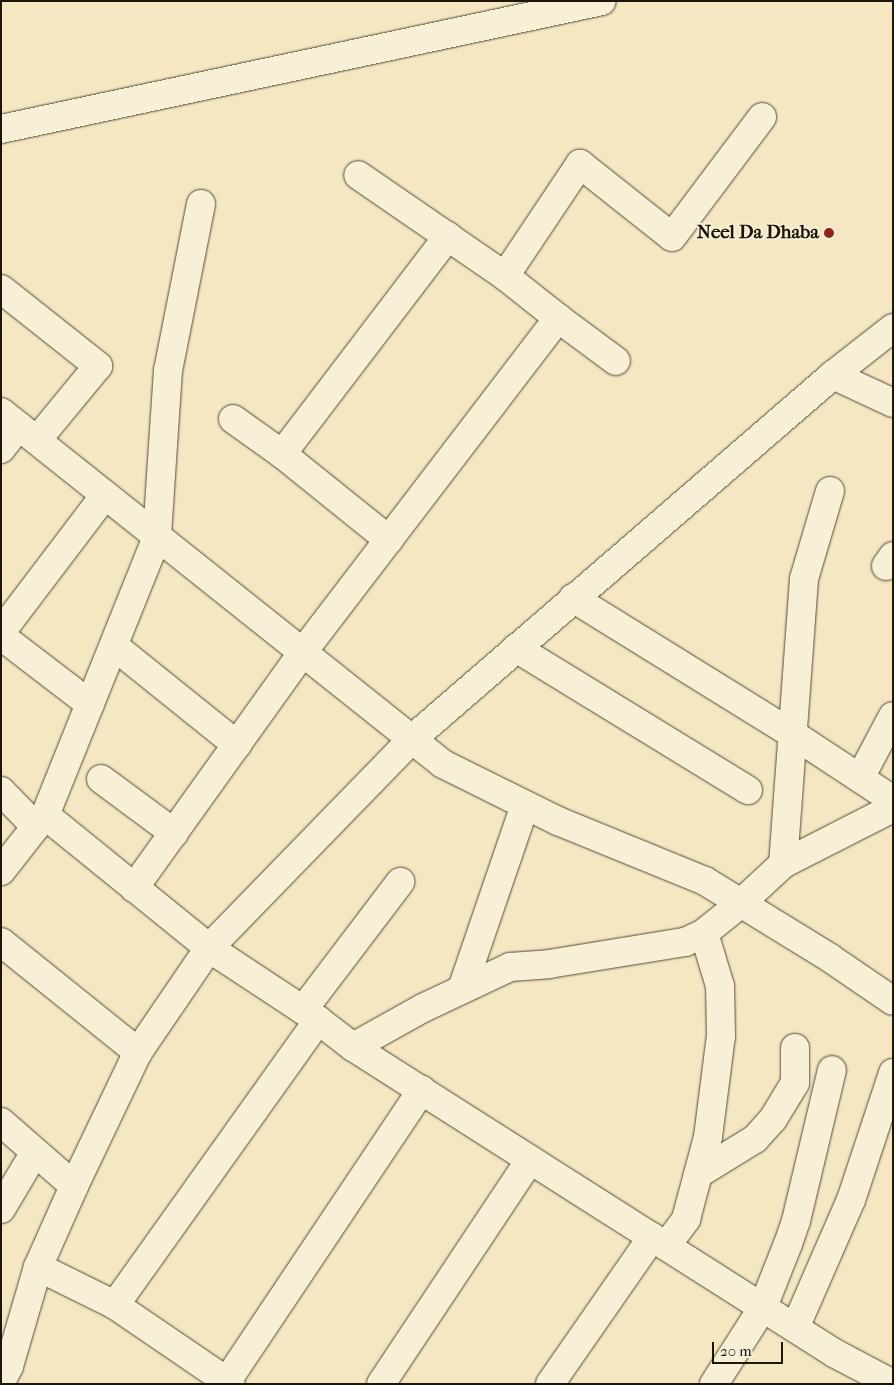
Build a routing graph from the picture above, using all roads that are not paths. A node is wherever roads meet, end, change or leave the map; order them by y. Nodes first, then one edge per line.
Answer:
1 (602, 1) edge
2 (762, 117) dead end
3 (1, 129) edge
4 (358, 175) dead end
5 (201, 204) dead end
6 (448, 236) junction
7 (505, 276) junction
8 (1, 289) edge
9 (558, 318) junction
10 (893, 328) edge
11 (616, 361) dead end
12 (833, 375) junction
13 (893, 403) edge
14 (233, 419) dead end
15 (19, 426) edge
16 (1, 449) edge
17 (282, 454) junction
18 (830, 491) dead end
19 (105, 495) junction
20 (157, 537) junction
21 (389, 540) junction
22 (574, 598) junction
23 (1, 632) edge
24 (1, 636) edge
25 (114, 646) junction
26 (516, 648) junction
27 (302, 653) junction
28 (90, 704) junction
29 (893, 716) edge
30 (791, 733) junction
31 (412, 739) junction
32 (237, 745) junction
33 (860, 778) junction
34 (101, 779) dead end
35 (748, 790) dead end
36 (1, 791) edge
37 (893, 800) edge
38 (525, 805) junction
39 (893, 808) edge
40 (41, 821) junction
41 (174, 833) junction
42 (783, 864) junction
43 (1, 871) edge
44 (400, 882) dead end
45 (134, 888) junction
46 (741, 903) junction
47 (704, 933) junction
48 (1, 942) edge
49 (209, 948) junction
50 (462, 990) junction
51 (893, 1001) edge
52 (311, 1015) junction
53 (353, 1047) junction
54 (795, 1048) dead end
55 (138, 1052) junction
56 (832, 1070) dead end
57 (893, 1073) edge
58 (422, 1090) junction
59 (1, 1122) edge
60 (34, 1152) junction
61 (530, 1160) junction
62 (698, 1174) junction
63 (74, 1186) junction
64 (1, 1209) edge
65 (659, 1241) junction
66 (38, 1267) junction
67 (115, 1305) junction
68 (762, 1307) junction
69 (795, 1328) junction
70 (856, 1376) edge
71 (1, 1382) edge
72 (228, 1383) edge
73 (381, 1384) edge
74 (550, 1384) edge
75 (714, 1384) edge
76 (892, 1384) edge

1 - 3 street
2 - 7 street
4 - 6 street
5 - 20 street
6 - 7 street
6 - 17 street
7 - 9 street
8 - 15 street
9 - 11 street
9 - 21 street
10 - 12 street
12 - 13 street
12 - 22 street
14 - 17 street
15 - 16 street
15 - 19 street
17 - 21 street
18 - 30 street
19 - 20 street
19 - 23 street
20 - 25 street
20 - 27 street
21 - 27 street
22 - 26 street
22 - 30 street
24 - 28 street
25 - 28 street
25 - 32 street
26 - 31 street
26 - 35 street
27 - 31 street
27 - 32 street
28 - 40 street
29 - 33 street
30 - 33 street
30 - 42 street
31 - 38 street
31 - 49 street
32 - 41 street
33 - 37 street
34 - 41 street
36 - 40 street
38 - 46 street
38 - 50 street
39 - 42 street
40 - 43 street
40 - 45 street
41 - 45 street
42 - 46 street
44 - 52 street
45 - 49 street
46 - 47 street
46 - 51 street
47 - 50 street
47 - 62 street
48 - 55 street
49 - 52 street
49 - 55 street
50 - 53 street
52 - 53 street
52 - 67 street
53 - 58 street
54 - 62 street
55 - 63 street
56 - 68 street
57 - 69 street
58 - 61 street
58 - 72 street
59 - 60 street
60 - 63 street
60 - 64 street
61 - 65 street
61 - 73 street
62 - 65 street
63 - 66 street
65 - 68 street
65 - 74 street
66 - 67 street
66 - 71 street
67 - 72 street
68 - 69 street
68 - 75 street
69 - 70 street
70 - 76 street

